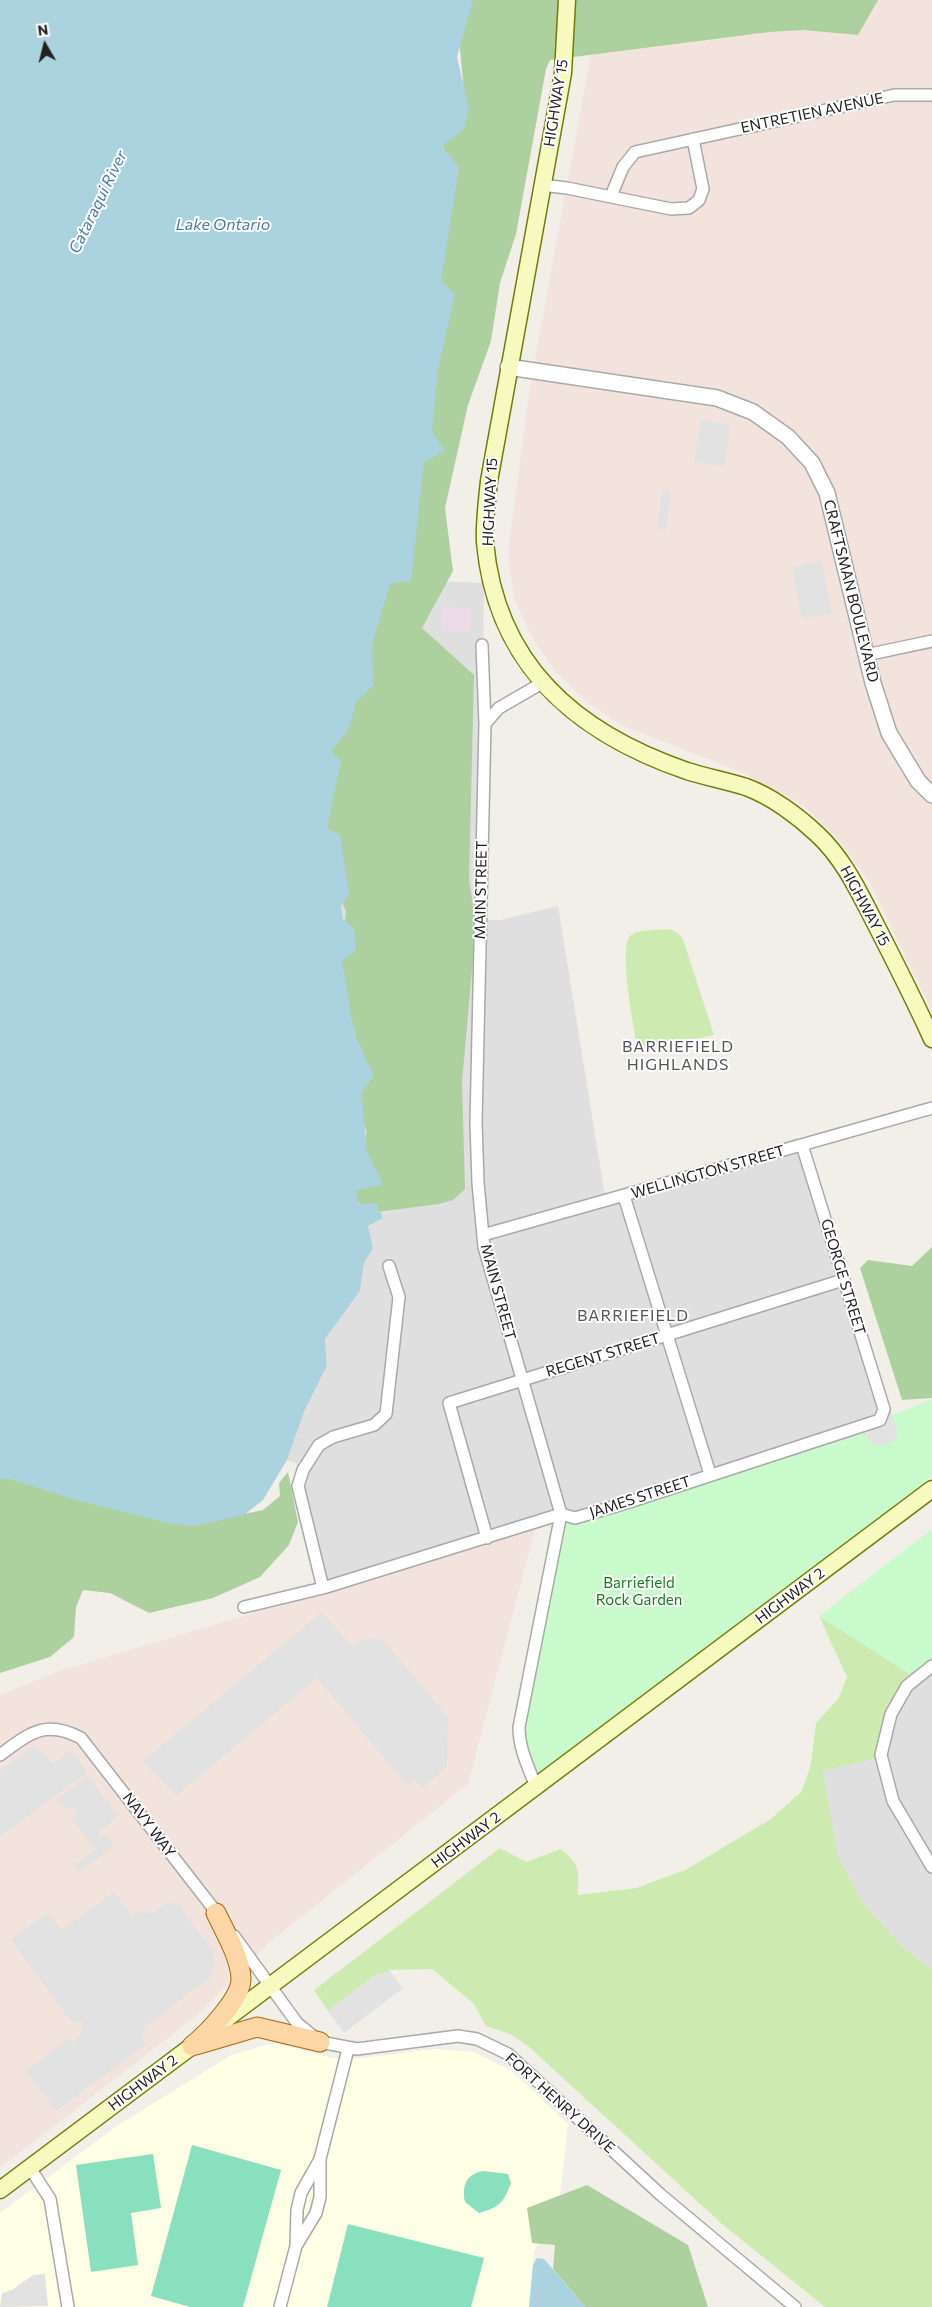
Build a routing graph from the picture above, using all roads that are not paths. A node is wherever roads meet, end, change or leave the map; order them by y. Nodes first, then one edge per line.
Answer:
1 (566, 0) edge
2 (932, 95) edge
3 (693, 138) junction
4 (541, 185) junction
5 (611, 196) junction
6 (508, 367) junction
7 (932, 641) edge
8 (482, 645) dead end
9 (866, 655) junction
10 (542, 683) junction
11 (485, 724) junction
12 (932, 795) edge
13 (932, 1039) edge
14 (932, 1108) edge
15 (802, 1145) junction
16 (624, 1196) junction
17 (483, 1235) junction
18 (389, 1266) dead end
19 (843, 1280) junction
20 (667, 1335) junction
21 (522, 1380) junction
22 (884, 1409) joint
23 (710, 1474) junction
24 (932, 1489) edge
25 (561, 1514) junction
26 (487, 1538) junction
27 (323, 1588) junction
28 (244, 1608) dead end
29 (932, 1666) edge
30 (0, 1755) edge
31 (536, 1787) junction
32 (932, 1867) edge
33 (216, 1913) junction
34 (271, 1985) junction
35 (199, 2041) junction
36 (320, 2042) junction
37 (348, 2049) junction
38 (320, 2159) junction
39 (30, 2168) junction
40 (0, 2190) edge
41 (296, 2246) junction
42 (68, 2307) edge
43 (280, 2307) edge
44 (795, 2307) edge

1 - 4 main road, HIGHWAY 15
2 - 3 street, ENTRETIEN AVENUE
3 - 5 street, ENTRETIEN AVENUE
3 - 5 street
4 - 5 street
4 - 6 main road, HIGHWAY 15
6 - 9 street, CRAFTSMAN BOULEVARD
6 - 10 main road, HIGHWAY 15
7 - 9 street
8 - 11 street, MAIN STREET
9 - 12 street, CRAFTSMAN BOULEVARD
10 - 11 street
10 - 13 main road, HIGHWAY 15
11 - 17 street, MAIN STREET
14 - 15 street, WELLINGTON STREET
15 - 16 street, WELLINGTON STREET
15 - 19 street, GEORGE STREET
16 - 17 street, WELLINGTON STREET
16 - 20 street
17 - 21 street, MAIN STREET
18 - 27 street
19 - 20 street, REGENT STREET
19 - 22 street, GEORGE STREET
20 - 21 street, REGENT STREET
20 - 23 street
21 - 25 street, MAIN STREET
21 - 26 street, REGENT STREET
22 - 23 street, JAMES STREET
23 - 25 street, JAMES STREET
24 - 31 main road, HIGHWAY 2
25 - 26 street, JAMES STREET
25 - 31 street, MAIN STREET
26 - 27 street, JAMES STREET
27 - 28 street, JAMES STREET
29 - 32 street
30 - 33 street, NAVY WAY
31 - 34 main road, HIGHWAY 2
33 - 34 street, NAVY WAY
33 - 35 main road
34 - 35 main road, HIGHWAY 2
34 - 36 street, FORT HENRY DRIVE
35 - 36 main road
35 - 39 main road, HIGHWAY 2
36 - 37 street, FORT HENRY DRIVE
37 - 38 street
37 - 44 street, FORT HENRY DRIVE
38 - 41 street
38 - 41 street
39 - 40 main road, HIGHWAY 2
39 - 42 street
41 - 43 street

